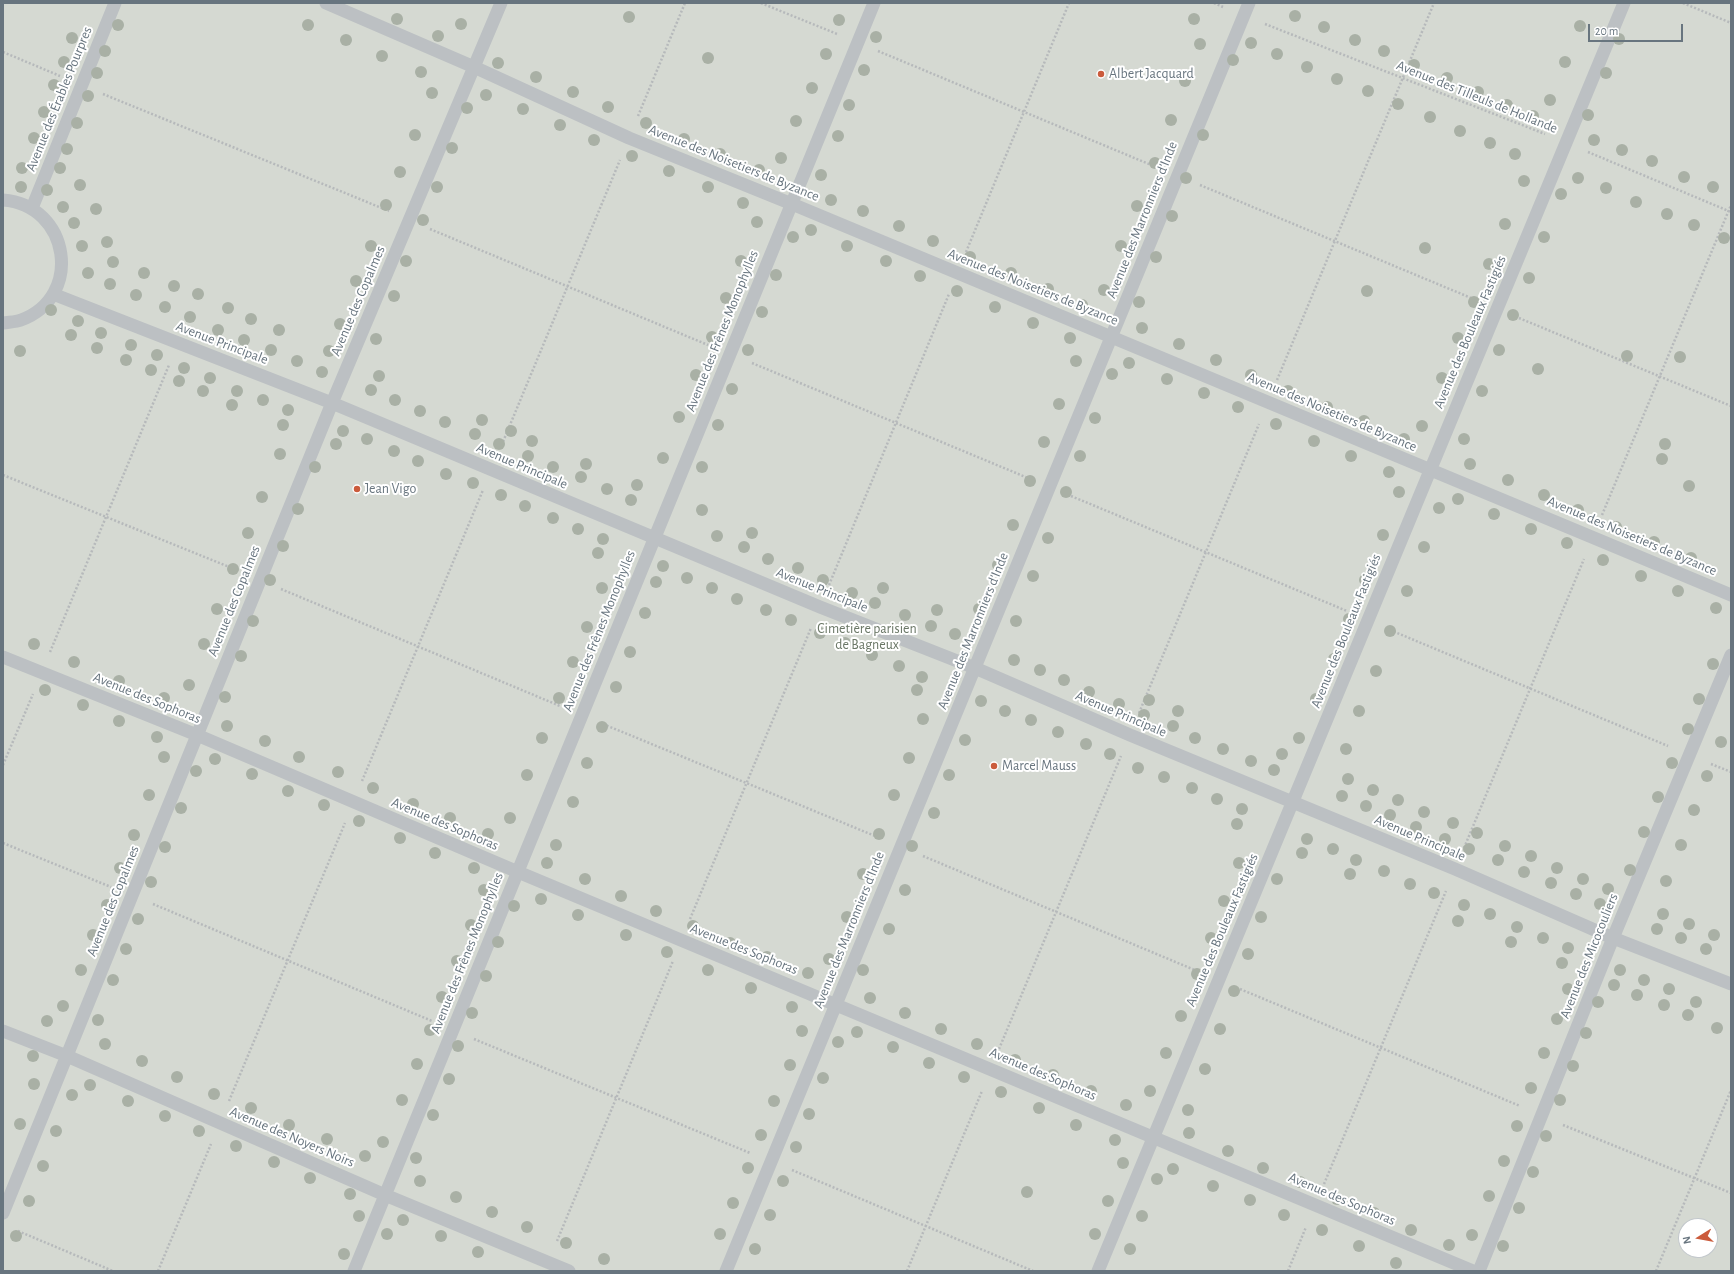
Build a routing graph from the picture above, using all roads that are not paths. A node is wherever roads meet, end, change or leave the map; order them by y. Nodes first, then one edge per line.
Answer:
1 (115, 3) edge
2 (326, 3) edge
3 (501, 3) edge
4 (874, 3) edge
5 (1249, 3) edge
6 (1624, 3) edge
7 (474, 67) junction
8 (3, 200) edge
9 (792, 204) junction
10 (32, 208) junction
11 (53, 294) junction
12 (3, 323) edge
13 (1111, 336) junction
14 (332, 403) junction
15 (1430, 470) junction
16 (655, 539) junction
17 (1731, 595) edge
18 (1731, 655) edge
19 (3, 657) edge
20 (974, 668) junction
21 (197, 735) junction
22 (1292, 802) junction
23 (518, 872) junction
24 (1613, 938) junction
25 (1731, 984) edge
26 (836, 1004) junction
27 (3, 1031) edge
28 (67, 1056) junction
29 (1154, 1137) junction
30 (385, 1195) junction
31 (3, 1213) edge
32 (354, 1271) edge
33 (569, 1271) edge
34 (726, 1271) edge
35 (1098, 1271) edge
36 (1473, 1271) edge
37 (1479, 1271) edge

1 - 10 lane, Avenue des Érables Pourpres
2 - 7 lane, Avenue des Noisetiers de Byzance
3 - 7 lane, Avenue des Copalmes
4 - 9 lane, Avenue des Frênes Monophylles
5 - 13 lane, Avenue des Marronniers d'Inde
6 - 15 lane, Avenue des Bouleaux Fastigiés
7 - 9 lane, Avenue des Noisetiers de Byzance
7 - 14 lane, Avenue des Copalmes
8 - 10 lane
9 - 13 lane, Avenue des Noisetiers de Byzance
9 - 16 lane, Avenue des Frênes Monophylles
10 - 11 lane
11 - 12 lane
11 - 14 lane, Avenue Principale
13 - 15 lane, Avenue des Noisetiers de Byzance
13 - 20 lane, Avenue des Marronniers d'Inde
14 - 16 lane, Avenue Principale
14 - 21 lane, Avenue des Copalmes
15 - 17 lane, Avenue des Noisetiers de Byzance
15 - 22 lane, Avenue des Bouleaux Fastigiés
16 - 20 lane, Avenue Principale
16 - 23 lane, Avenue des Frênes Monophylles
18 - 24 lane, Avenue des Micocouliers
19 - 21 lane, Avenue des Sophoras
20 - 22 lane, Avenue Principale
20 - 26 lane, Avenue des Marronniers d'Inde
21 - 23 lane, Avenue des Sophoras
21 - 28 lane, Avenue des Copalmes
22 - 24 lane, Avenue Principale
22 - 29 lane, Avenue des Bouleaux Fastigiés
23 - 26 lane, Avenue des Sophoras
23 - 30 lane, Avenue des Frênes Monophylles
24 - 25 lane, Avenue Principale
24 - 37 lane, Avenue des Micocouliers
26 - 29 lane, Avenue des Sophoras
26 - 34 lane, Avenue des Marronniers d'Inde
27 - 28 lane, Avenue des Noyers Noirs
28 - 30 lane, Avenue des Noyers Noirs
28 - 31 lane, Avenue des Copalmes
29 - 35 lane, Avenue des Bouleaux Fastigiés
29 - 36 lane, Avenue des Sophoras
30 - 32 lane, Avenue des Frênes Monophylles
30 - 33 lane, Avenue des Noyers Noirs

